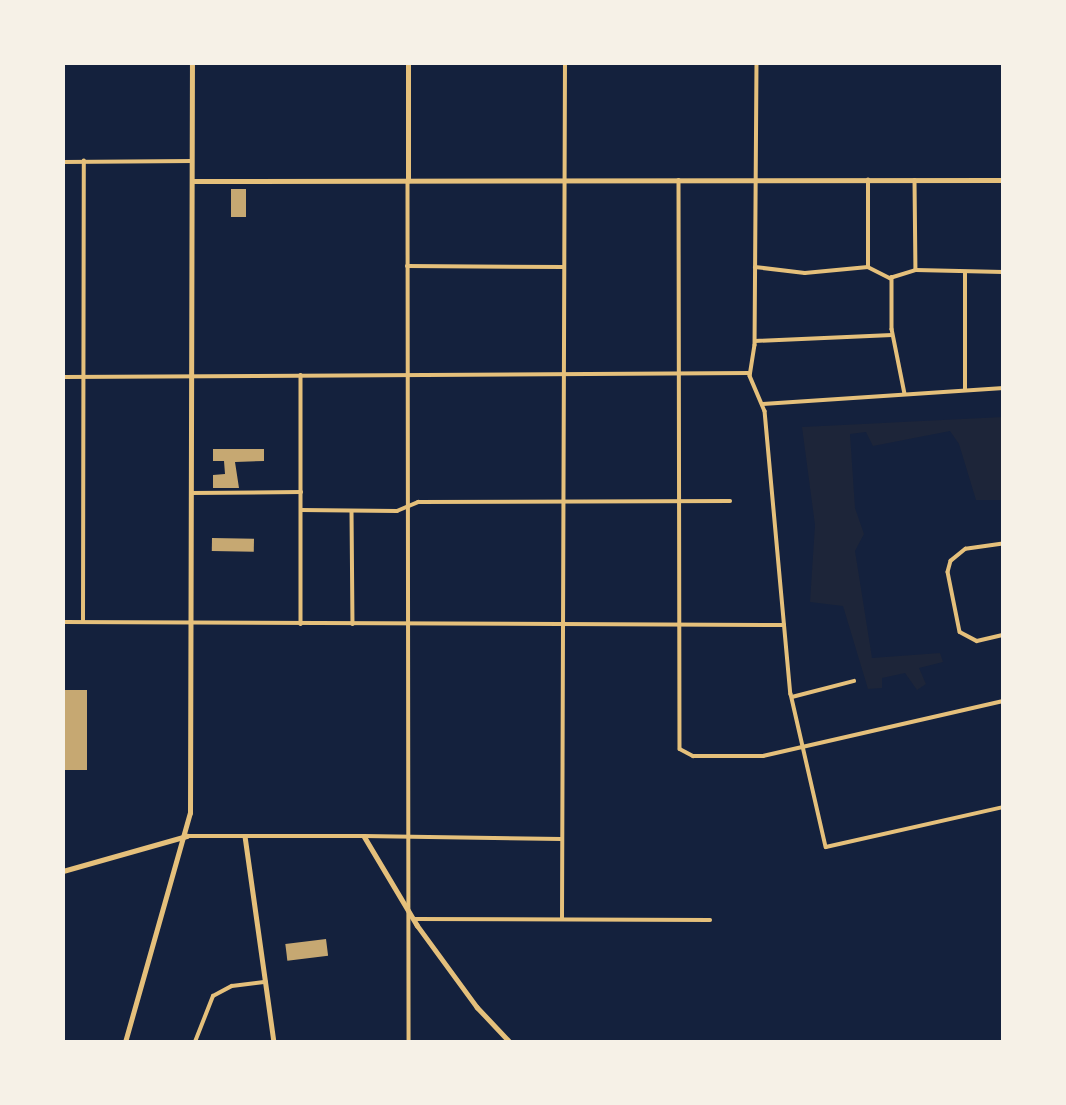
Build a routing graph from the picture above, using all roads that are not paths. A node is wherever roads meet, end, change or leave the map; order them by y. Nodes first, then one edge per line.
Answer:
1 (192, 63) edge
2 (408, 63) edge
3 (565, 63) edge
4 (757, 63) edge
5 (84, 161) junction
6 (192, 161) junction
7 (63, 162) edge
8 (679, 180) junction
9 (757, 180) junction
10 (868, 180) junction
11 (915, 180) junction
12 (1003, 180) edge
13 (192, 181) junction
14 (408, 181) junction
15 (564, 181) junction
16 (407, 266) junction
17 (564, 267) junction
18 (755, 267) junction
19 (867, 267) junction
20 (916, 270) junction
21 (1003, 272) edge
22 (965, 273) junction
23 (892, 277) junction
24 (892, 335) junction
25 (755, 341) junction
26 (564, 372) junction
27 (679, 373) junction
28 (750, 373) junction
29 (407, 374) junction
30 (301, 375) junction
31 (192, 376) junction
32 (63, 377) edge
33 (83, 377) junction
34 (1003, 388) edge
35 (965, 390) junction
36 (905, 394) junction
37 (763, 404) junction
38 (301, 492) junction
39 (191, 493) junction
40 (563, 502) junction
41 (678, 502) junction
42 (730, 502) dead end
43 (407, 508) junction
44 (301, 510) junction
45 (352, 511) junction
46 (1003, 544) edge
47 (63, 622) edge
48 (83, 622) junction
49 (191, 623) junction
50 (301, 624) junction
51 (353, 624) junction
52 (407, 624) junction
53 (563, 625) junction
54 (677, 625) junction
55 (784, 625) junction
56 (1003, 635) edge
57 (854, 681) dead end
58 (792, 697) junction
59 (1003, 701) edge
60 (803, 747) junction
61 (1003, 807) edge
62 (187, 836) junction
63 (245, 836) junction
64 (364, 836) junction
65 (407, 837) junction
66 (562, 839) junction
67 (63, 872) edge
68 (408, 910) junction
69 (414, 919) junction
70 (562, 919) junction
71 (710, 919) dead end
72 (266, 982) junction
73 (125, 1042) edge
74 (195, 1042) edge
75 (274, 1042) edge
76 (408, 1042) edge
77 (510, 1042) edge

1 - 6 highway
2 - 14 main road
3 - 15 street
4 - 9 street
5 - 6 street
5 - 7 street
5 - 33 street
6 - 13 highway
8 - 9 main road
8 - 15 main road
8 - 27 street
9 - 10 main road
9 - 18 street
10 - 11 main road
10 - 19 street
11 - 12 main road
11 - 20 street
13 - 14 main road
13 - 31 highway
14 - 15 main road
14 - 16 street
15 - 17 street
16 - 17 street
16 - 29 street
17 - 26 street
18 - 19 street
18 - 25 street
19 - 23 street
20 - 22 street
20 - 23 street
21 - 22 street
22 - 35 street
23 - 24 street
24 - 25 street
24 - 36 street
25 - 28 street
26 - 27 street
26 - 29 street
26 - 40 street
27 - 28 street
27 - 41 street
28 - 37 street
29 - 30 street
29 - 43 street
30 - 31 street
30 - 38 street
31 - 33 street
31 - 39 highway
32 - 33 street
33 - 48 street
34 - 35 street
35 - 36 street
36 - 37 street
37 - 55 street
38 - 39 street
38 - 44 street
39 - 49 highway
40 - 41 street
40 - 43 street
40 - 53 street
41 - 42 street
41 - 54 street
43 - 45 street
43 - 52 street
44 - 45 street
44 - 50 street
45 - 51 street
46 - 56 street
47 - 48 street
48 - 49 street
49 - 50 street
49 - 62 highway
50 - 51 street
51 - 52 street
52 - 53 street
52 - 65 street
53 - 54 street
53 - 66 street
54 - 55 street
54 - 60 street
55 - 58 street
57 - 58 street
58 - 60 street
59 - 60 street
60 - 61 street
62 - 63 main road
62 - 67 main road
62 - 73 highway
63 - 64 main road
63 - 72 main road
64 - 65 street
64 - 68 main road
65 - 66 street
65 - 68 street
66 - 70 street
68 - 69 main road
68 - 76 street
69 - 70 street
69 - 77 main road
70 - 71 street
72 - 74 street
72 - 75 main road

